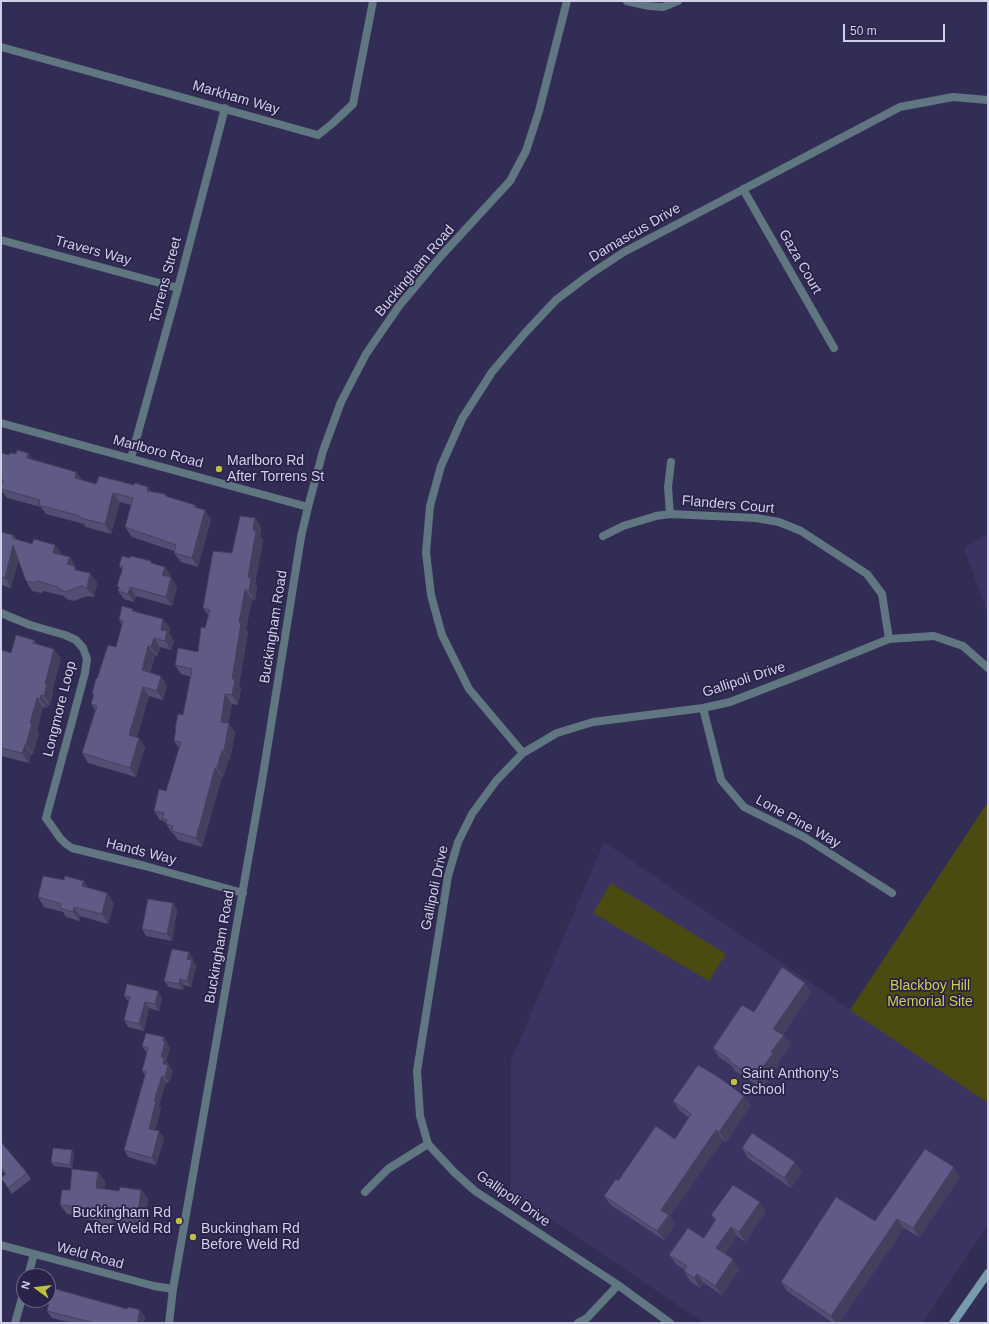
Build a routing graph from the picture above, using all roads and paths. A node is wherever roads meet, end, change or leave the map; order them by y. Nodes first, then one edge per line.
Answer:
1 (373, 1) edge
2 (567, 1) edge
3 (627, 1) edge
4 (678, 1) edge
5 (1, 47) edge
6 (988, 100) edge
7 (225, 108) junction
8 (743, 189) junction
9 (1, 240) edge
10 (178, 288) junction
11 (834, 348) dead end
12 (1, 423) edge
13 (131, 458) junction
14 (671, 462) dead end
15 (308, 507) junction
16 (670, 514) junction
17 (603, 536) dead end
18 (1, 613) edge
19 (889, 639) junction
20 (988, 668) edge
21 (703, 708) junction
22 (523, 752) junction
23 (46, 818) joint
24 (243, 893) junction
25 (892, 893) dead end
26 (428, 1144) junction
27 (365, 1192) dead end
28 (1, 1245) edge
29 (34, 1254) junction
30 (30, 1268) edge
31 (988, 1273) edge
32 (618, 1285) junction
33 (173, 1289) junction
34 (19, 1308) edge
35 (15, 1323) edge
36 (169, 1323) edge
37 (578, 1323) edge
38 (670, 1323) edge
39 (953, 1323) edge

1 - 7 street, Markham Way
2 - 15 street, Buckingham Road
3 - 4 street
5 - 7 street, Markham Way
6 - 8 street, Damascus Drive
7 - 10 street, Torrens Street
8 - 11 street, Gaza Court
8 - 22 street, Damascus Drive
9 - 10 street, Travers Way
10 - 13 street, Torrens Street
12 - 13 street, Marlboro Road
13 - 15 street, Marlboro Road
14 - 16 street, Flanders Court
15 - 24 street, Buckingham Road
16 - 17 street, Flanders Court
16 - 19 street, Flanders Court
18 - 23 street, Longmore Loop
19 - 20 street, Gallipoli Drive
19 - 21 street, Gallipoli Drive
21 - 22 street, Gallipoli Drive
21 - 25 street, Lone Pine Way
22 - 26 street, Gallipoli Drive
23 - 24 street, Hands Way
24 - 33 street, Buckingham Road
26 - 27 street
26 - 32 street, Gallipoli Drive
28 - 29 street, Weld Road
29 - 30 street
29 - 33 street, Weld Road
31 - 39 main road
32 - 37 street
32 - 38 street, Gallipoli Drive
33 - 36 street, Buckingham Road
34 - 35 street

